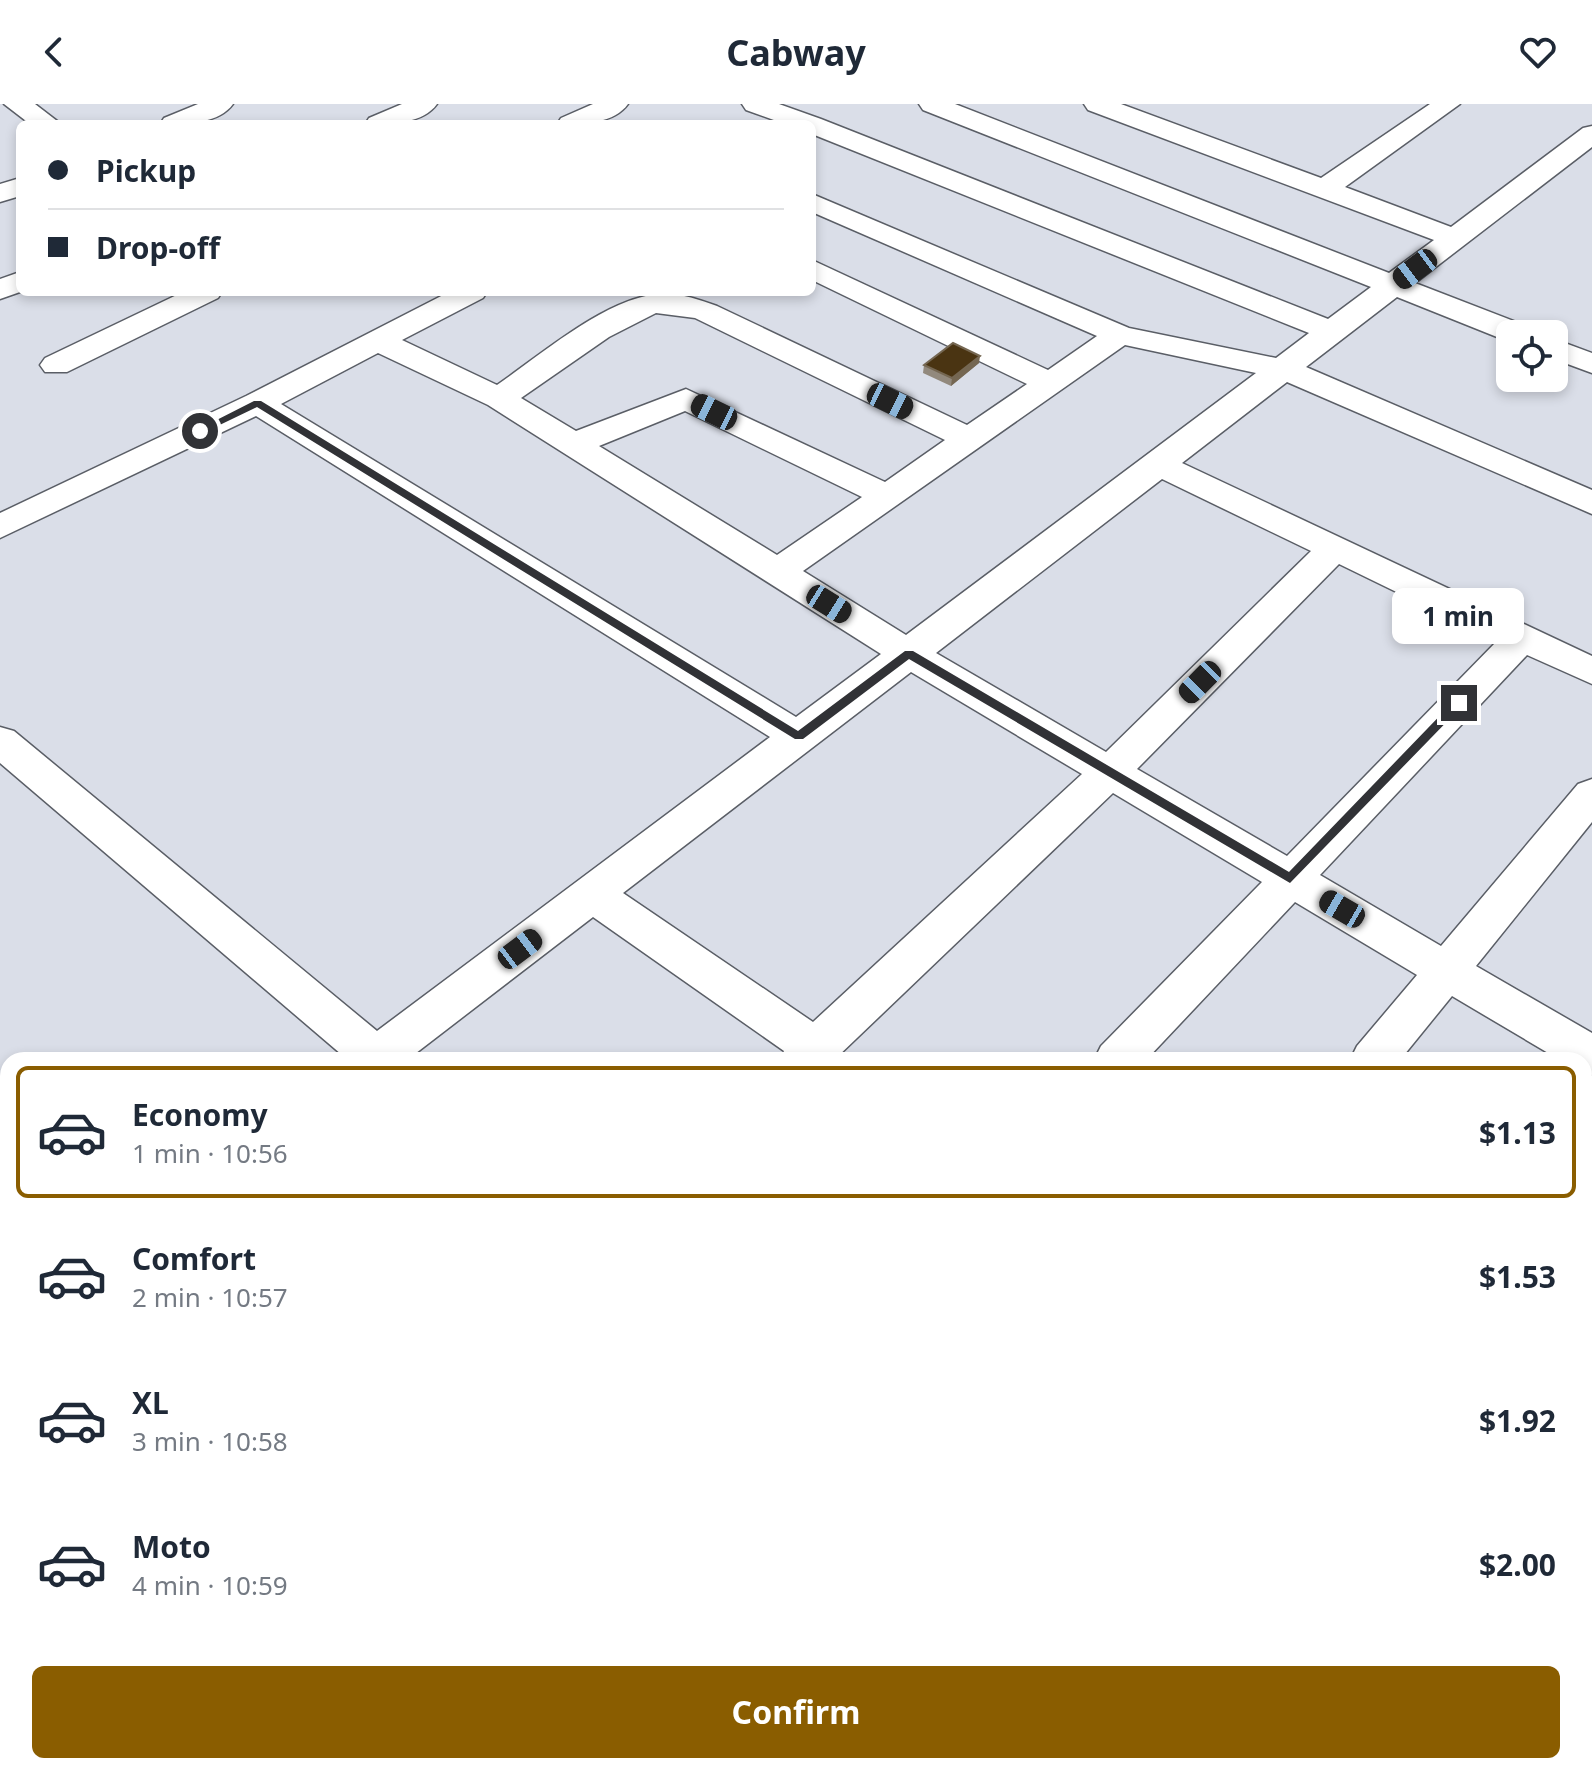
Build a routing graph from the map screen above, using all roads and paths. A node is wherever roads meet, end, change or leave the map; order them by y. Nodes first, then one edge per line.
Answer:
1 (17, 104) edge
2 (220, 104) edge
3 (424, 104) edge
4 (615, 104) edge
5 (755, 104) edge
6 (836, 104) edge
7 (932, 104) edge
8 (1097, 104) edge
9 (1447, 104) edge
10 (42, 120) edge
11 (182, 120) edge
12 (387, 120) edge
13 (579, 120) edge
14 (795, 120) edge
15 (811, 120) edge
16 (816, 128) edge
17 (1592, 134) edge
18 (1324, 189) junction
19 (816, 204) edge
20 (1455, 238) junction
21 (816, 271) edge
22 (1395, 284) junction
23 (199, 296) edge
24 (464, 296) edge
25 (1496, 325) edge
26 (1331, 331) junction
27 (1592, 334) edge
28 (1120, 335) junction
29 (378, 341) junction
30 (1571, 355) edge
31 (56, 365) dead end
32 (1283, 369) junction
33 (1050, 383) junction
34 (499, 398) junction
35 (257, 403) junction
36 (969, 439) junction
37 (576, 443) junction
38 (1158, 464) junction
39 (887, 496) junction
40 (1592, 503) edge
41 (0, 527) edge
42 (1335, 548) junction
43 (777, 572) junction
44 (1522, 638) junction
45 (909, 654) junction
46 (1592, 671) edge
47 (799, 737) junction
48 (0, 741) edge
49 (1111, 771) junction
50 (1592, 794) edge
51 (1290, 878) junction
52 (592, 894) junction
53 (1447, 970) junction
54 (371, 1052) edge
55 (388, 1052) edge
56 (806, 1052) edge
57 (811, 1052) edge
58 (1125, 1052) edge
59 (1380, 1052) edge
60 (1585, 1052) edge

1 - 10 street
2 - 11 street
3 - 12 street
4 - 13 street
5 - 14 street
6 - 15 street
7 - 22 street
8 - 18 street
9 - 18 street
16 - 26 street
17 - 20 street
18 - 20 street
19 - 28 street
20 - 22 street
21 - 33 street
22 - 25 street
22 - 26 street
23 - 31 street
24 - 29 street
26 - 32 street
27 - 30 street
28 - 32 street
28 - 33 street
29 - 34 street
29 - 35 street
32 - 38 street
32 - 40 street
33 - 36 street
34 - 36 street
34 - 37 street
35 - 41 street
35 - 47 street
36 - 39 street
37 - 39 street
37 - 43 street
38 - 42 street
38 - 45 street
39 - 43 street
42 - 44 street
42 - 49 street
43 - 45 street
44 - 46 street
44 - 51 street
45 - 47 street
45 - 49 street
47 - 52 street
48 - 54 street
49 - 51 street
49 - 57 street
50 - 53 street
51 - 53 street
51 - 58 street
52 - 55 street
52 - 56 street
53 - 59 street
53 - 60 street

